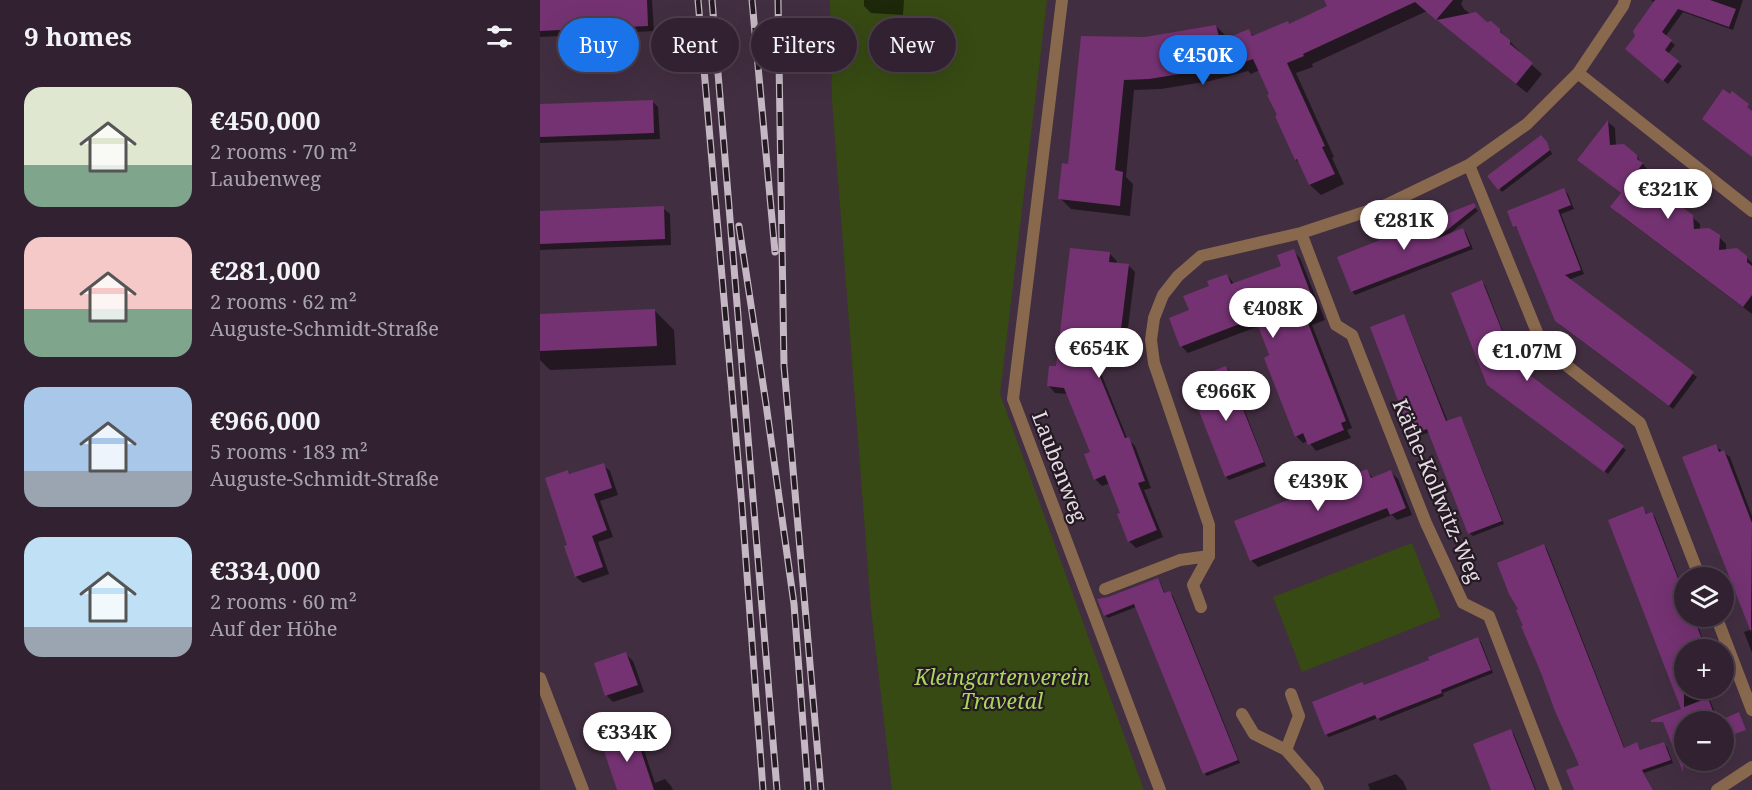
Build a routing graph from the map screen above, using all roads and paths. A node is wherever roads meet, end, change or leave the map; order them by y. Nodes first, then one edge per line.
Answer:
1 (1062, 0) edge
2 (1625, 0) edge
3 (1578, 73) junction
4 (1469, 165) junction
5 (1752, 211) edge
6 (1301, 233) junction
7 (1209, 556) junction
8 (1696, 567) edge
9 (1105, 589) dead end
10 (1202, 607) dead end
11 (1720, 627) edge
12 (540, 678) edge
13 (1291, 694) dead end
14 (1752, 710) edge
15 (1242, 714) dead end
16 (1286, 750) junction
17 (1752, 767) edge
18 (583, 790) edge
19 (1160, 790) edge
20 (1318, 790) edge
21 (1556, 790) edge
22 (1717, 790) edge

1 - 19 street, Laubenweg
2 - 3 street
3 - 4 street
3 - 5 street
4 - 6 street
4 - 8 street
6 - 7 street
6 - 21 street, Käthe-Kollwitz-Weg
7 - 9 street
7 - 10 street
11 - 14 street
12 - 18 street
13 - 16 street
15 - 16 street
16 - 20 street
17 - 22 street

